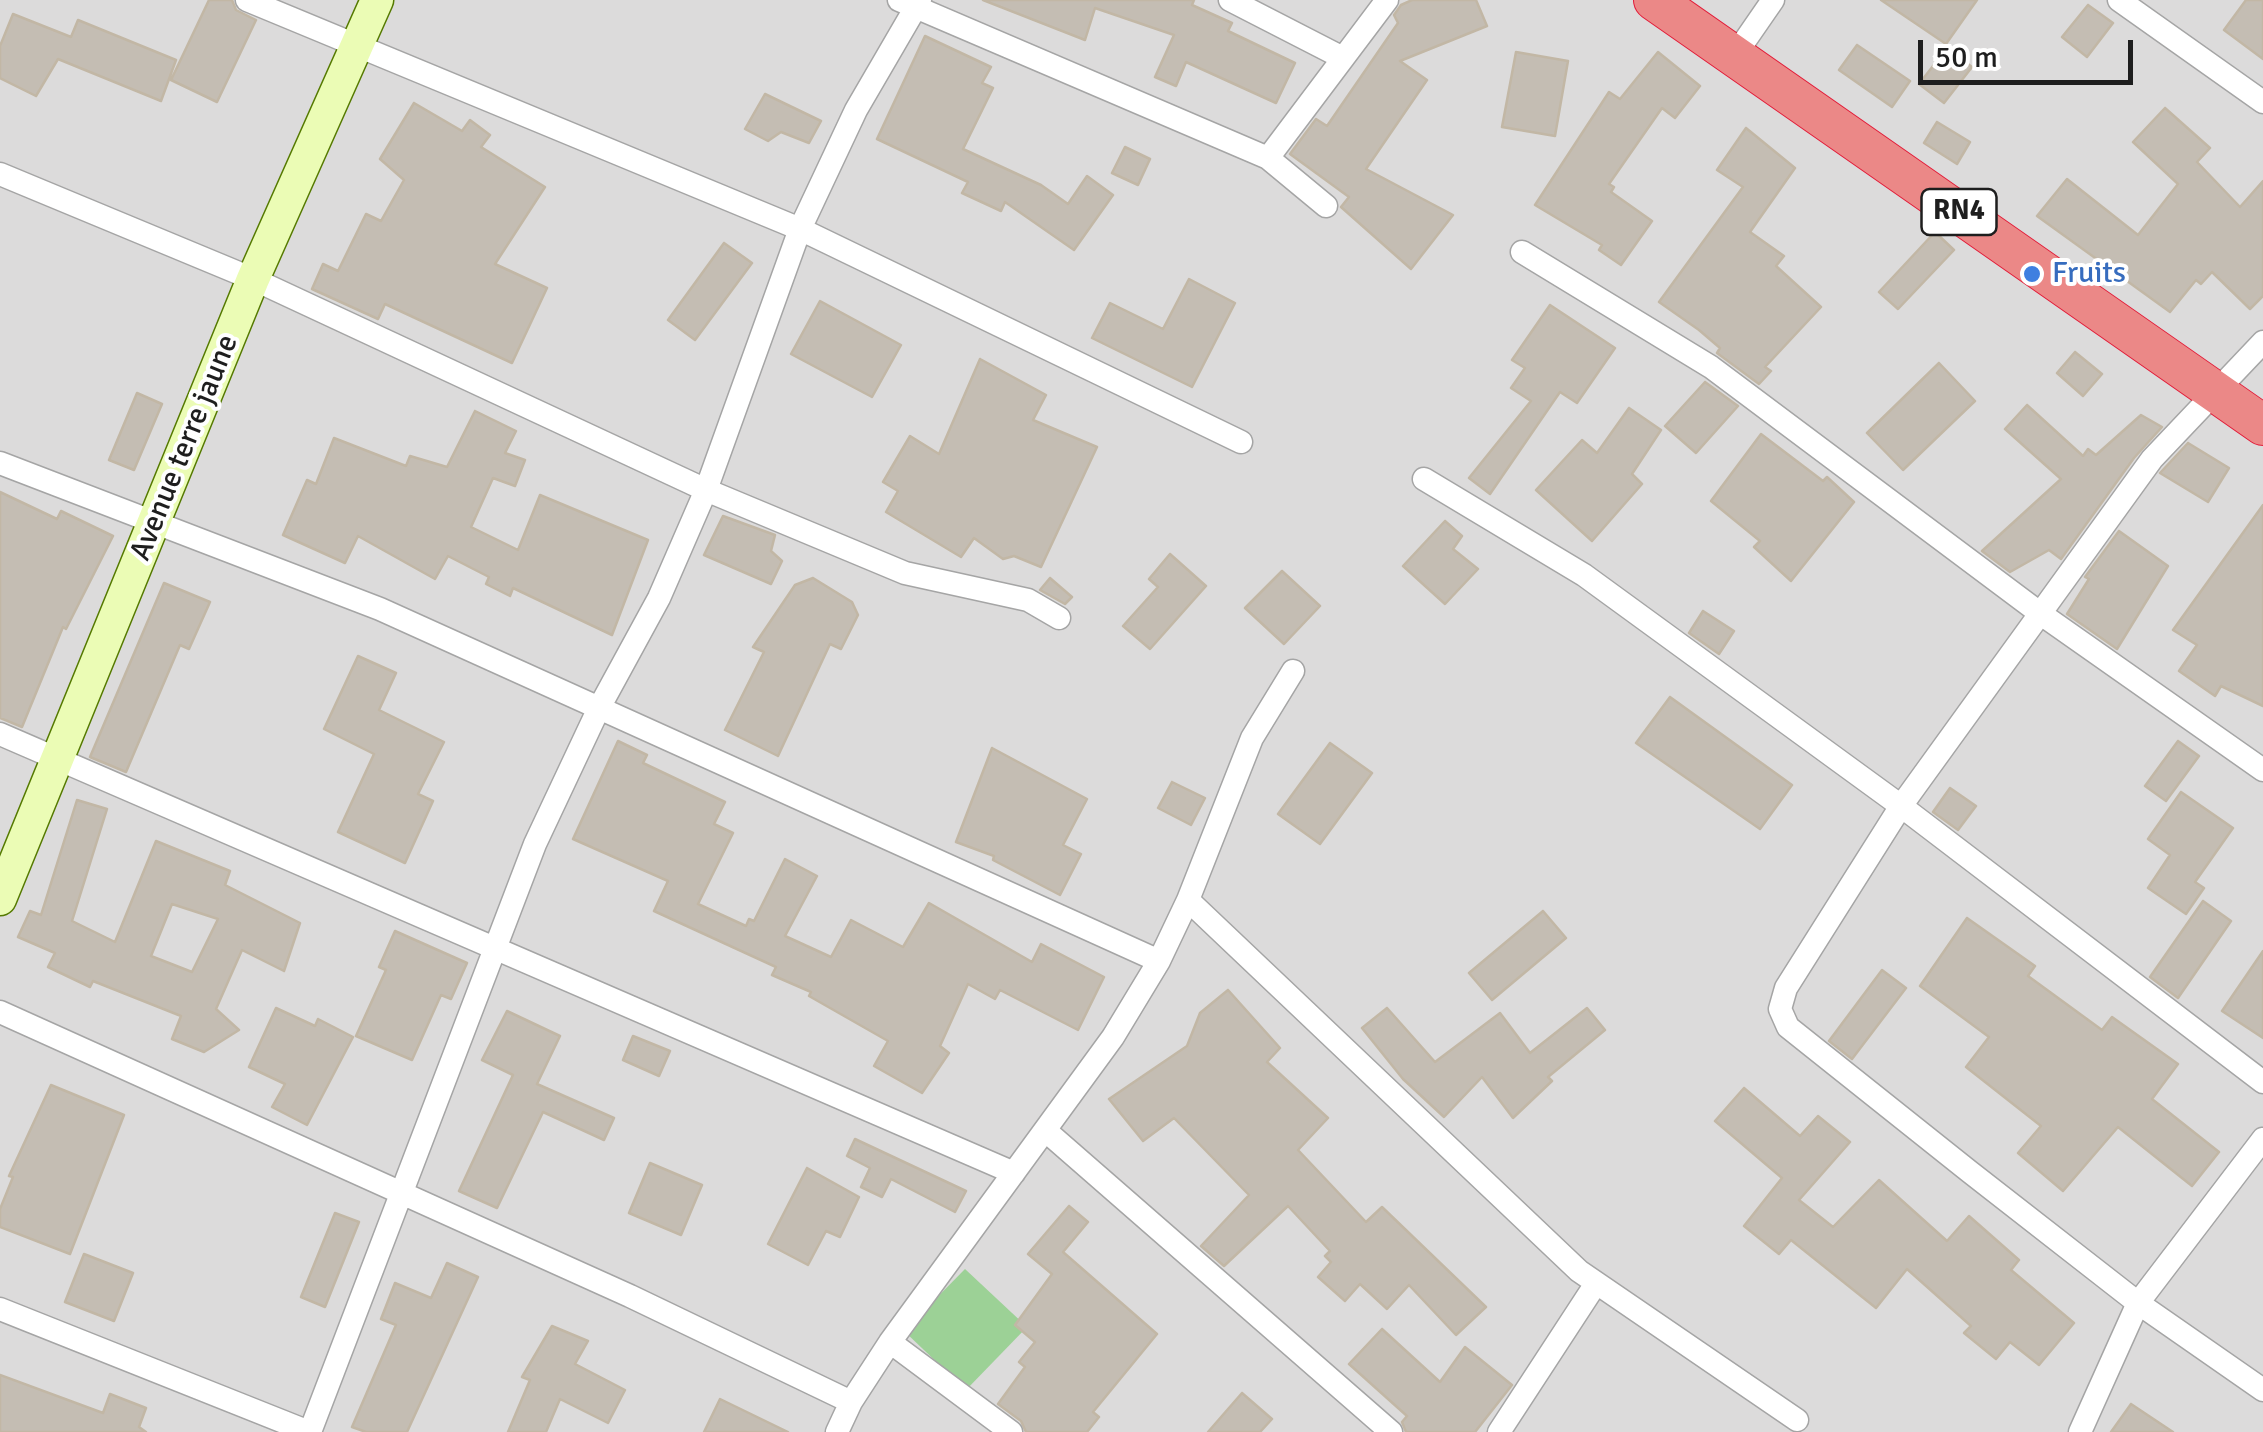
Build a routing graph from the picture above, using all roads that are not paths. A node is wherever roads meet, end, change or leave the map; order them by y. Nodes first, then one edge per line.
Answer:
1 (248, 0) edge
2 (377, 0) edge
3 (1230, 0) edge
4 (1388, 0) edge
5 (1654, 0) edge
6 (1774, 0) edge
7 (2119, 0) edge
8 (912, 2) edge
9 (357, 47) junction
10 (1735, 56) junction
11 (1343, 58) junction
12 (2263, 102) edge
13 (1268, 158) junction
14 (0, 174) edge
15 (1326, 206) dead end
16 (800, 230) junction
17 (1522, 252) dead end
18 (253, 279) junction
19 (2263, 342) edge
20 (2213, 390) junction
21 (2263, 425) edge
22 (1241, 442) dead end
23 (0, 463) edge
24 (1424, 479) dead end
25 (706, 490) junction
26 (156, 523) junction
27 (2041, 614) junction
28 (1059, 618) dead end
29 (1293, 671) dead end
30 (599, 708) junction
31 (0, 734) edge
32 (56, 756) junction
33 (2263, 770) edge
34 (1901, 806) junction
35 (0, 899) edge
36 (1188, 900) junction
37 (494, 950) junction
38 (1159, 960) junction
39 (0, 1012) edge
40 (2263, 1082) edge
41 (1046, 1131) junction
42 (2263, 1139) edge
43 (1014, 1173) junction
44 (400, 1193) junction
45 (1595, 1284) junction
46 (2138, 1303) junction
47 (0, 1309) edge
48 (890, 1342) junction
49 (2263, 1390) edge
50 (850, 1402) junction
51 (1797, 1420) dead end
52 (309, 1432) edge
53 (837, 1432) edge
54 (1011, 1432) edge
55 (1391, 1432) edge
56 (1499, 1432) edge
57 (2080, 1432) edge

1 - 9 street
2 - 9 street, Avenue terre jaune
3 - 11 street
4 - 11 street
5 - 10 highway, RN4
6 - 10 street
7 - 12 street
8 - 13 street
8 - 16 street
9 - 16 street
9 - 18 street, Avenue terre jaune
10 - 20 highway, RN4
11 - 13 street
13 - 15 street
14 - 18 street
16 - 22 street
16 - 25 street
17 - 27 street
18 - 25 street
18 - 26 street, Avenue terre jaune
19 - 20 street
20 - 21 highway, RN4
20 - 27 street
23 - 26 street
24 - 34 street
25 - 28 street
25 - 30 street
26 - 30 street
26 - 32 street, Avenue terre jaune
27 - 33 street
27 - 34 street
29 - 36 street
30 - 37 street
30 - 38 street
31 - 32 street
32 - 35 street, Avenue terre jaune
32 - 37 street
34 - 40 street
34 - 46 street
36 - 38 street
36 - 45 street
37 - 43 street
37 - 44 street
38 - 41 street
39 - 44 street
41 - 43 street
41 - 55 street
42 - 46 street
43 - 48 street
44 - 50 street
44 - 52 street
45 - 51 street
45 - 56 street
46 - 49 street
46 - 57 street
47 - 52 street
48 - 50 street
48 - 54 street
50 - 53 street

